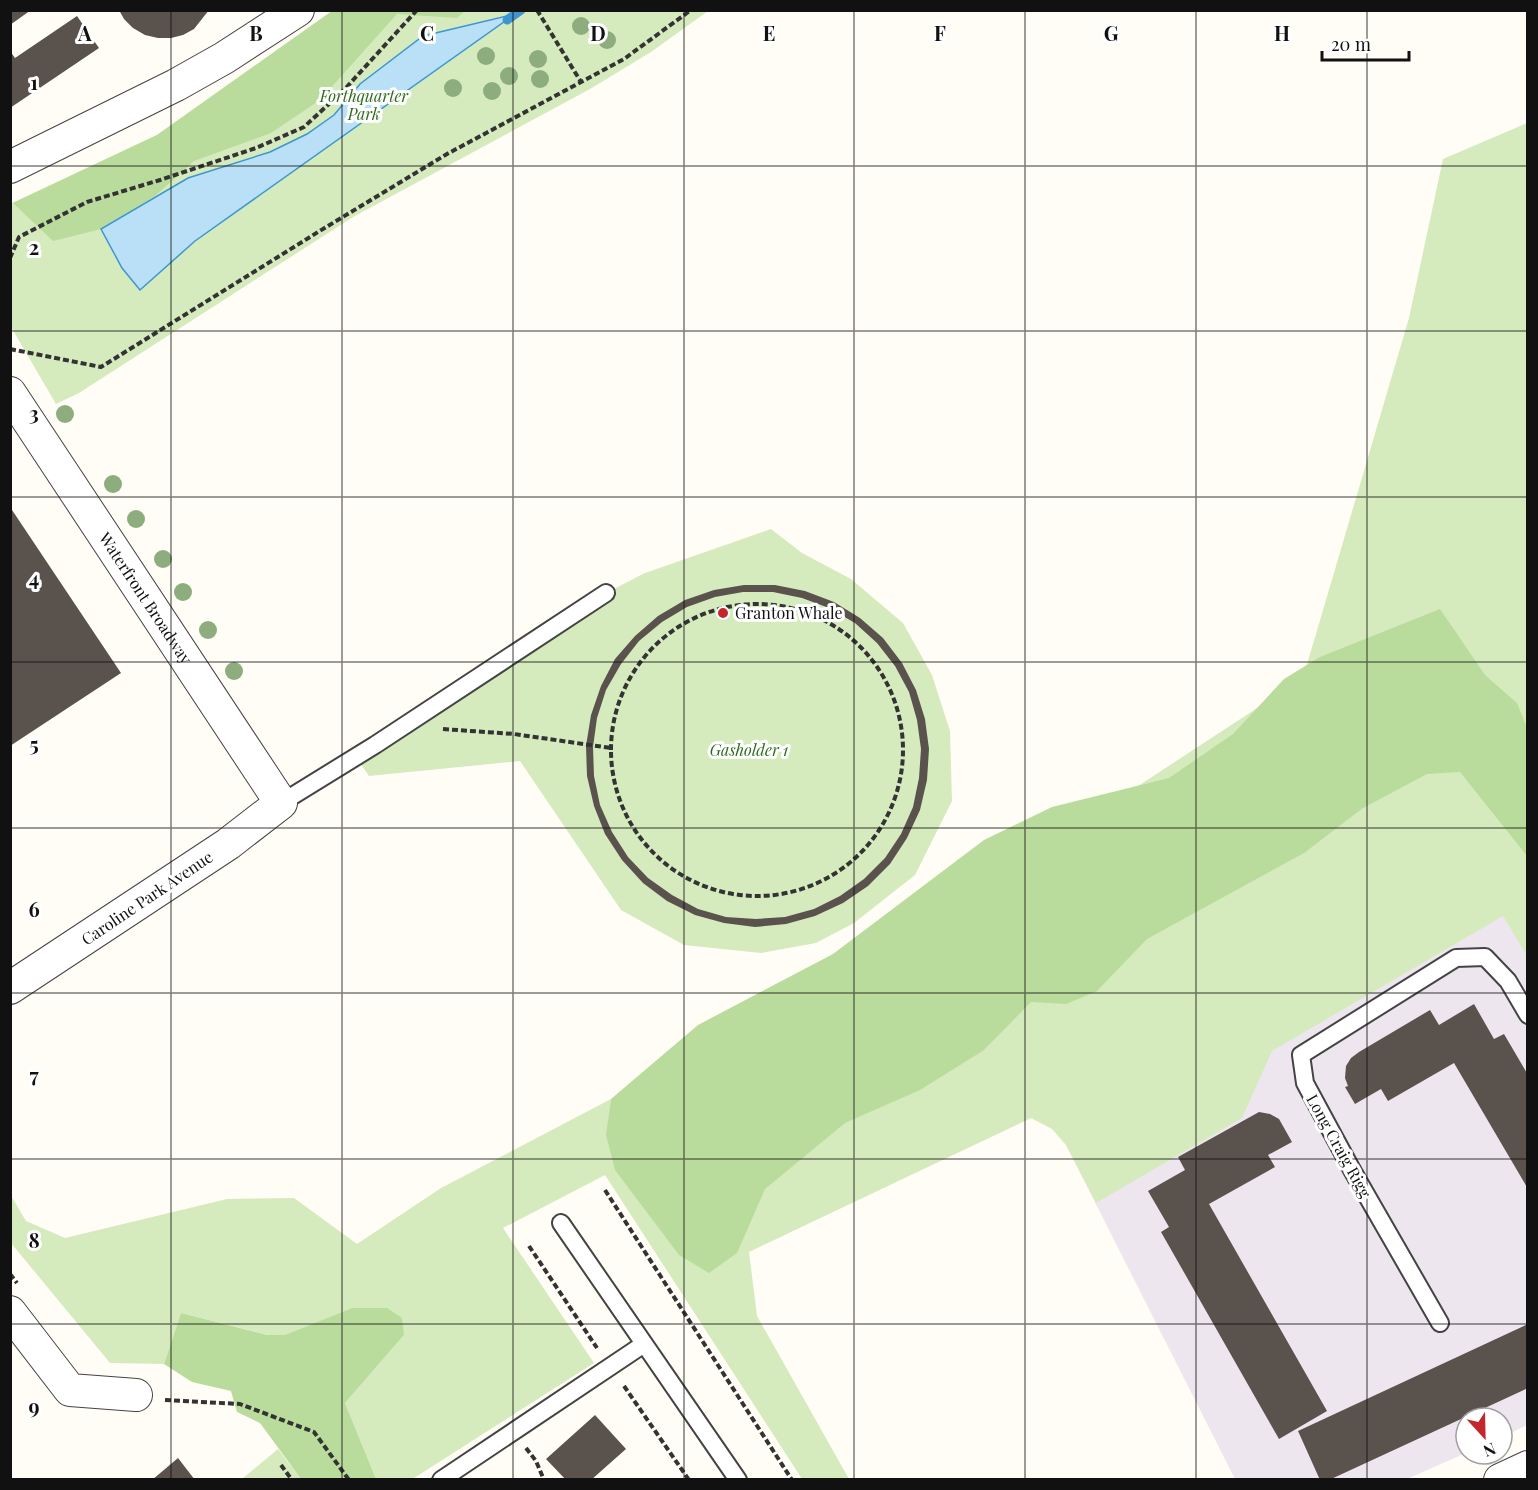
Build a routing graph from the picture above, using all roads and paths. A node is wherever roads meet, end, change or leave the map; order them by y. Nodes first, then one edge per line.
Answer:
1 (298, 10) edge
2 (417, 10) edge
3 (537, 10) edge
4 (691, 10) edge
5 (581, 82) junction
6 (10, 167) edge
7 (10, 258) edge
8 (10, 349) edge
9 (10, 393) edge
10 (606, 593) dead end
11 (440, 729) dead end
12 (611, 748) junction
13 (281, 803) junction
14 (10, 988) edge
15 (1527, 1015) edge
16 (605, 1190) dead end
17 (561, 1223) dead end
18 (10, 1274) edge
19 (17, 1302) edge
20 (1440, 1323) dead end
21 (644, 1344) junction
22 (136, 1395) joint
23 (514, 1431) junction
24 (282, 1465) dead end
25 (1527, 1467) edge
26 (292, 1479) edge
27 (349, 1479) edge
28 (441, 1479) edge
29 (544, 1479) edge
30 (738, 1479) edge
31 (792, 1479) edge
32 (1500, 1479) edge

1 - 6 street
2 - 7 path
3 - 5 path
4 - 5 path
5 - 8 path
9 - 13 street, Waterfront Broadway
10 - 13 lane
11 - 12 path
12 - 12 path
13 - 14 street, Caroline Park Avenue
15 - 20 lane, Long Craig Rigg
16 - 31 path
17 - 21 lane
18 - 19 path
19 - 22 street
21 - 23 lane
21 - 30 lane
22 - 27 path
23 - 28 lane
23 - 29 path
24 - 26 path
25 - 32 street

